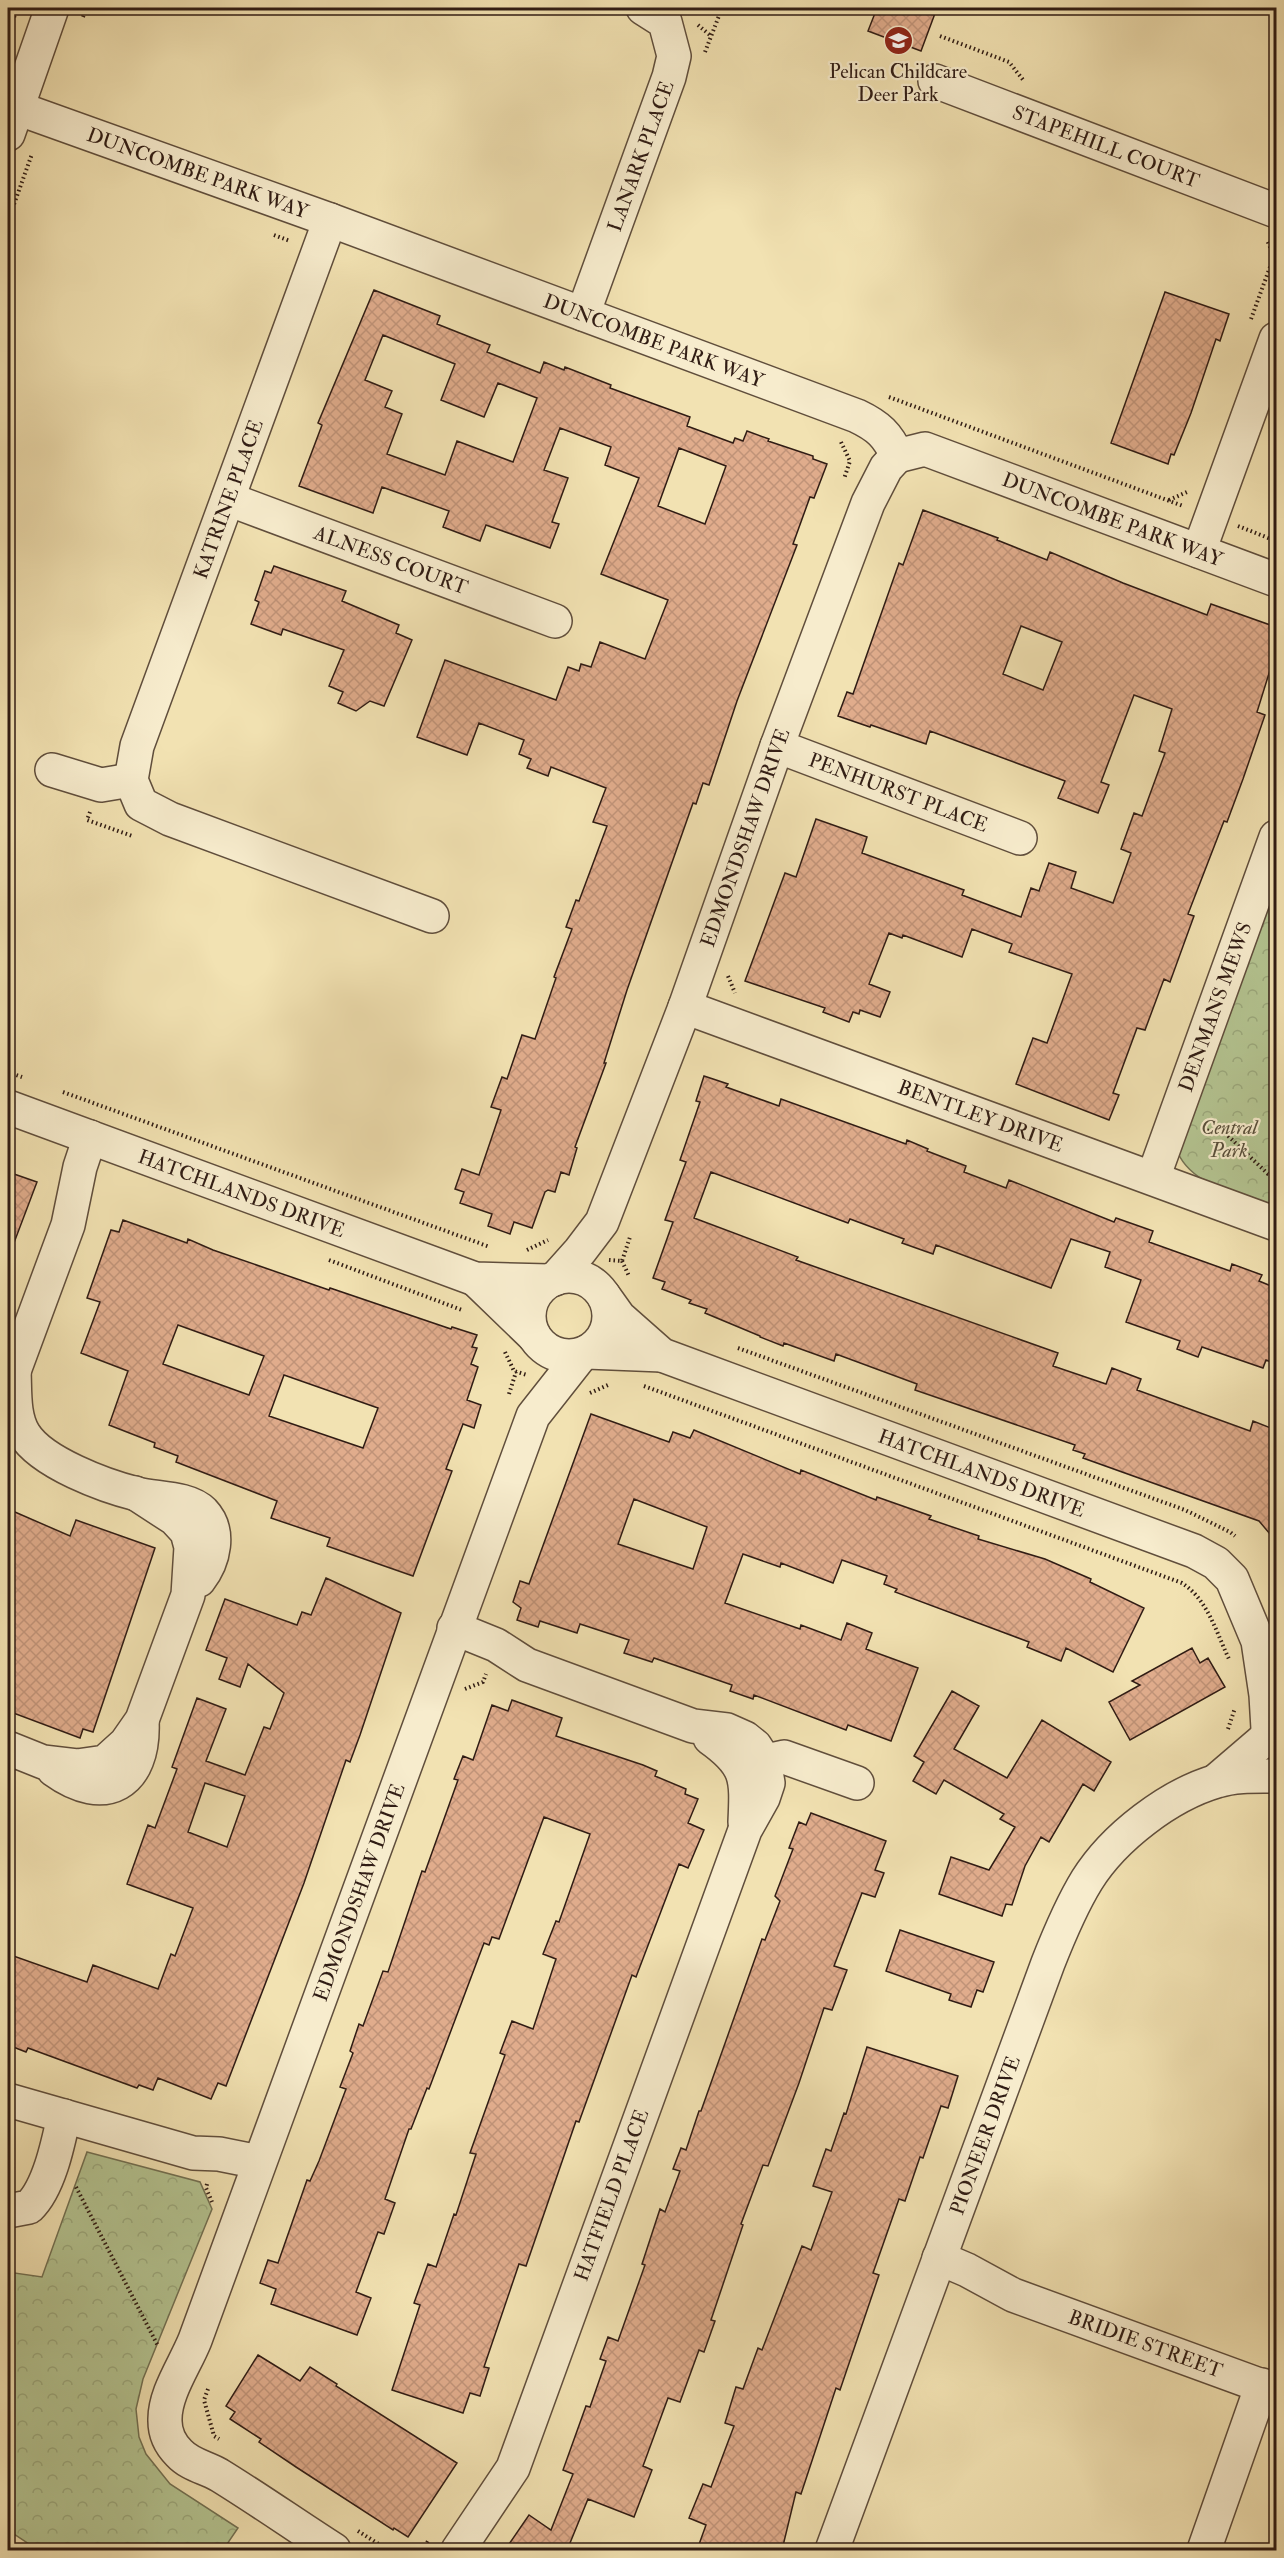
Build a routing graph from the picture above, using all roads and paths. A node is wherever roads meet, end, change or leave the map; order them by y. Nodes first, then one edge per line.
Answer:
1 (17, 8) edge
2 (52, 8) edge
3 (664, 12) edge
4 (8, 34) edge
5 (935, 81) dead end
6 (20, 130) edge
7 (330, 220) junction
8 (8, 221) edge
9 (1271, 223) edge
10 (264, 231) dead end
11 (318, 251) junction
12 (583, 314) junction
13 (1263, 331) edge
14 (840, 441) dead end
15 (897, 456) junction
16 (1191, 481) dead end
17 (842, 483) dead end
18 (228, 499) junction
19 (1169, 501) dead end
20 (1199, 551) junction
21 (1276, 580) edge
22 (555, 621) dead end
23 (777, 746) junction
24 (52, 770) dead end
25 (131, 780) junction
26 (1276, 837) edge
27 (1020, 838) dead end
28 (432, 916) dead end
29 (685, 1007) junction
30 (8, 1072) edge
31 (30, 1080) dead end
32 (52, 1088) dead end
33 (8, 1107) edge
34 (99, 1141) junction
35 (1166, 1141) junction
36 (1276, 1177) edge
37 (1153, 1178) junction
38 (602, 1222) junction
39 (1276, 1224) edge
40 (549, 1240) dead end
41 (491, 1248) dead end
42 (518, 1254) dead end
43 (475, 1279) junction
44 (552, 1280) junction
45 (602, 1294) junction
46 (536, 1339) junction
47 (584, 1353) junction
48 (662, 1354) junction
49 (11, 1376) edge
50 (638, 1383) dead end
51 (532, 1416) junction
52 (11, 1447) edge
53 (450, 1638) junction
54 (1267, 1652) edge
55 (527, 1665) junction
56 (1232, 1666) dead end
57 (490, 1673) junction
58 (460, 1700) dead end
59 (1272, 1737) edge
60 (8, 1748) edge
61 (752, 1763) junction
62 (1276, 1776) edge
63 (1217, 1780) junction
64 (857, 1783) dead end
65 (8, 2100) edge
66 (64, 2116) junction
67 (255, 2172) junction
68 (75, 2187) dead end
69 (8, 2211) edge
70 (936, 2268) junction
71 (185, 2364) junction
72 (1269, 2388) edge
73 (220, 2458) junction
74 (341, 2538) edge
75 (443, 2546) edge
76 (388, 2550) edge
77 (422, 2550) edge
78 (832, 2550) edge
79 (1204, 2550) edge

1 - 4 path
2 - 6 street
3 - 12 street, LANARK PLACE
5 - 9 street, STAPEHILL COURT
6 - 7 street, DUNCOMBE PARK WAY
6 - 8 path
7 - 11 street, KATRINE PLACE
7 - 12 street, DUNCOMBE PARK WAY
9 - 13 path
10 - 11 path
11 - 18 street, KATRINE PLACE
12 - 15 street, DUNCOMBE PARK WAY
13 - 20 street
14 - 17 path
15 - 20 street, DUNCOMBE PARK WAY
15 - 23 street, EDMONDSHAW DRIVE
16 - 19 path
18 - 22 street, ALNESS COURT
18 - 25 street, KATRINE PLACE
20 - 21 street, DUNCOMBE PARK WAY
23 - 27 street, PENHURST PLACE
23 - 29 street, EDMONDSHAW DRIVE
24 - 25 street
25 - 28 street
26 - 35 street, DENMANS MEWS
29 - 37 street, BENTLEY DRIVE
29 - 38 street, EDMONDSHAW DRIVE
30 - 31 path
32 - 41 path
33 - 34 street, HATCHLANDS DRIVE
34 - 43 street, HATCHLANDS DRIVE
34 - 49 street
35 - 36 path
35 - 37 street, DENMANS MEWS
37 - 39 street, BENTLEY DRIVE
38 - 44 street, EDMONDSHAW DRIVE
38 - 45 street, EDMONDSHAW DRIVE
40 - 42 path
43 - 44 street, HATCHLANDS DRIVE
43 - 46 street, HATCHLANDS DRIVE
44 - 45 street
44 - 46 street
45 - 47 street
45 - 48 street, HATCHLANDS DRIVE
46 - 47 street
46 - 51 street, EDMONDSHAW DRIVE
47 - 48 street, HATCHLANDS DRIVE
47 - 51 street, EDMONDSHAW DRIVE
48 - 54 street, HATCHLANDS DRIVE
49 - 52 street
50 - 56 path
51 - 53 street, EDMONDSHAW DRIVE
52 - 60 street
53 - 55 street
53 - 57 street
53 - 67 street, EDMONDSHAW DRIVE
54 - 59 street, HATCHLANDS DRIVE
55 - 57 street
55 - 61 street
57 - 58 path
59 - 63 street, PIONEER DRIVE
61 - 64 street
61 - 75 street, HATFIELD PLACE
62 - 63 street, PIONEER DRIVE
63 - 70 street, PIONEER DRIVE
65 - 66 street
66 - 67 street
66 - 69 street
67 - 71 street, EDMONDSHAW DRIVE
68 - 71 path
70 - 72 street, BRIDIE STREET
70 - 78 street, PIONEER DRIVE
71 - 73 path
71 - 73 street, EDMONDSHAW DRIVE
72 - 79 street
73 - 74 street
74 - 76 path
75 - 77 path

